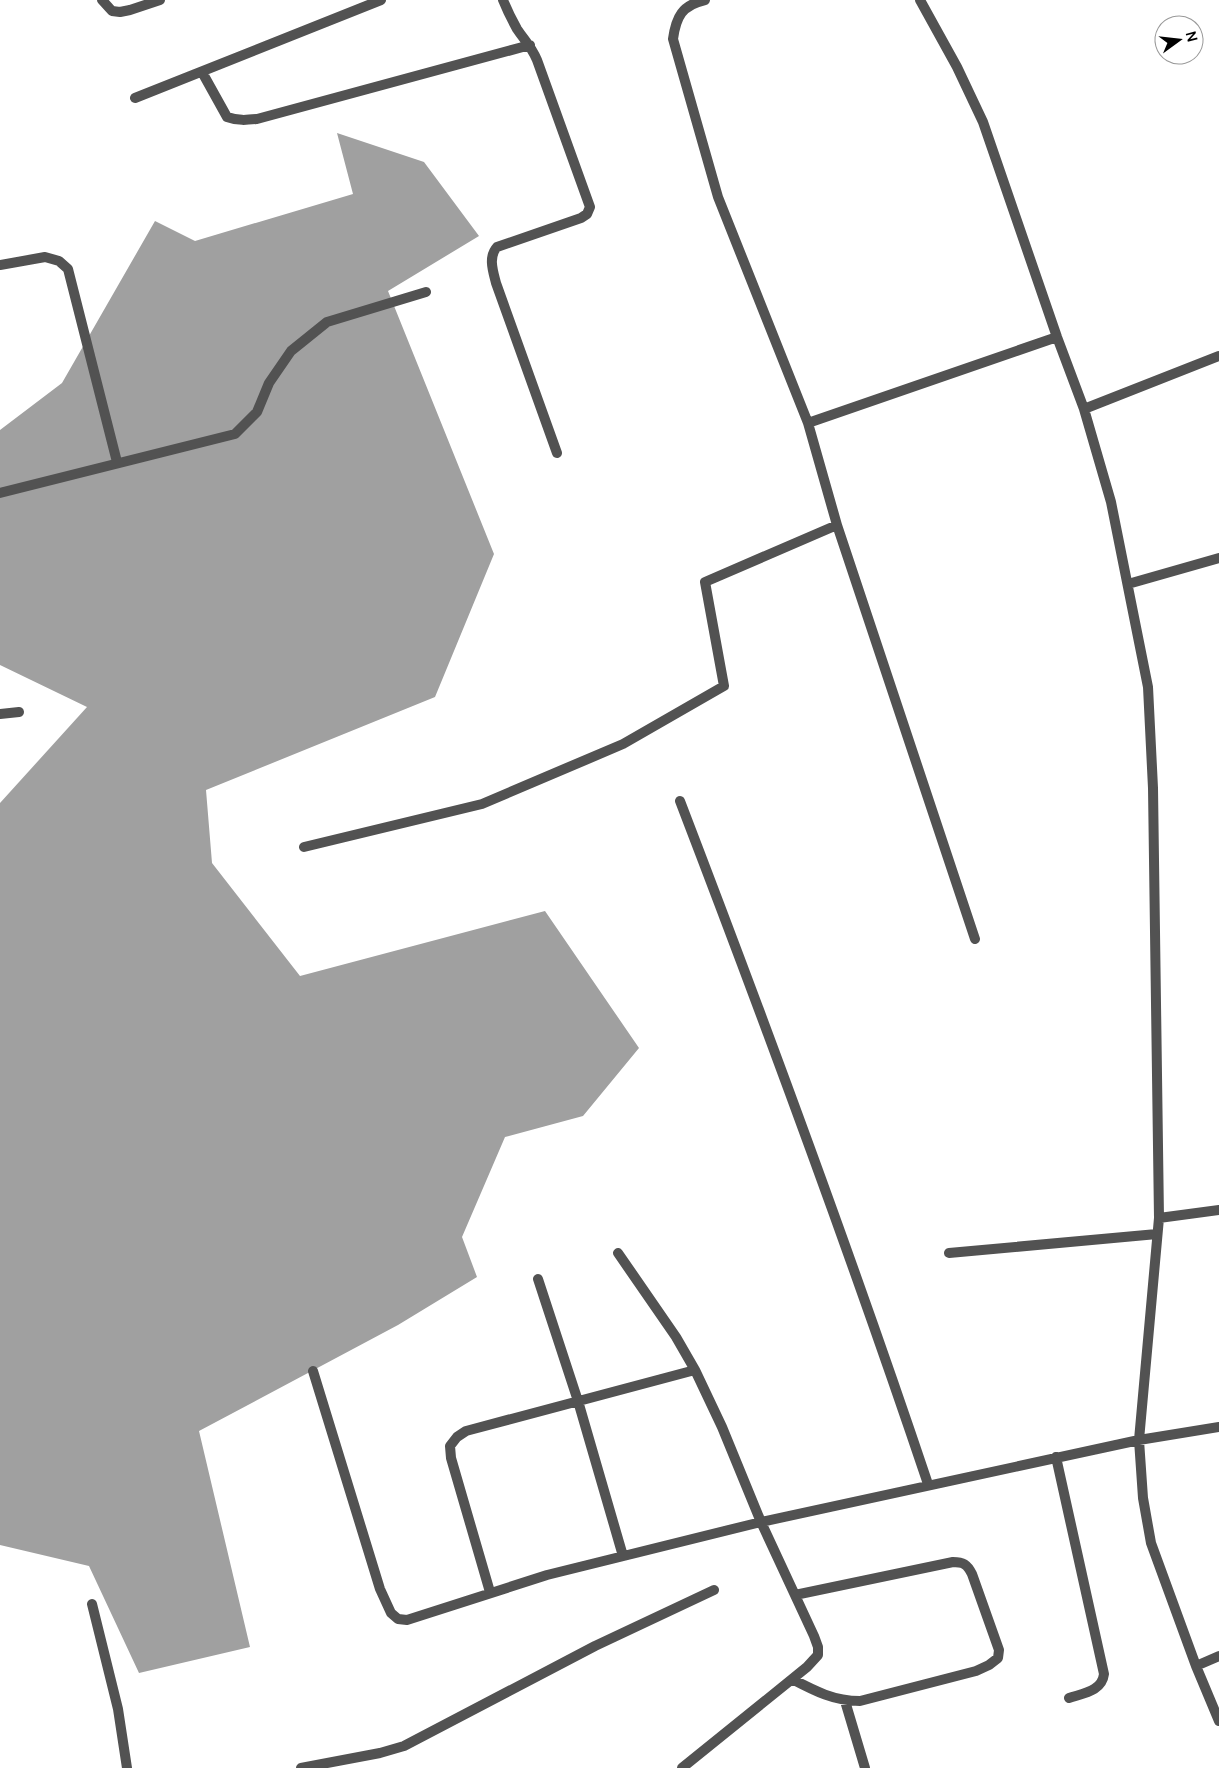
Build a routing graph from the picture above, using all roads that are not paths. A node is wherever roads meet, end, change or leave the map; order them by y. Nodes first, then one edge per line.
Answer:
1 (102, 0) edge
2 (160, 0) edge
3 (381, 0) edge
4 (503, 0) edge
5 (705, 0) edge
6 (920, 0) edge
7 (530, 44) junction
8 (202, 72) junction
9 (135, 98) dead end
10 (0, 265) edge
11 (426, 292) dead end
12 (1056, 337) junction
13 (1219, 356) edge
14 (1084, 409) junction
15 (808, 423) junction
16 (557, 452) dead end
17 (118, 462) junction
18 (0, 493) edge
19 (837, 525) junction
20 (1219, 558) edge
21 (1128, 584) junction
22 (19, 712) dead end
23 (0, 714) edge
24 (680, 801) dead end
25 (304, 847) dead end
26 (975, 939) dead end
27 (1219, 1210) edge
28 (1159, 1218) junction
29 (1157, 1234) junction
30 (618, 1252) dead end
31 (949, 1253) dead end
32 (538, 1279) dead end
33 (313, 1370) dead end
34 (695, 1370) junction
35 (578, 1401) junction
36 (1219, 1427) edge
37 (1139, 1440) junction
38 (1056, 1457) junction
39 (928, 1484) junction
40 (761, 1522) junction
41 (623, 1556) junction
42 (714, 1590) dead end
43 (490, 1592) junction
44 (795, 1594) junction
45 (92, 1604) dead end
46 (1219, 1656) edge
47 (1196, 1666) junction
48 (792, 1679) junction
49 (1069, 1698) dead end
50 (845, 1701) junction
51 (1219, 1721) edge
52 (127, 1768) edge
53 (301, 1768) edge
54 (682, 1768) edge
55 (865, 1768) edge

1 - 2 street
3 - 8 street
4 - 7 street
5 - 15 street
6 - 12 street
7 - 8 street
7 - 16 street
8 - 9 street
10 - 17 street
11 - 17 street
12 - 14 street
12 - 15 street
13 - 14 street
14 - 21 street
15 - 19 street
17 - 18 street
19 - 25 street
19 - 26 street
20 - 21 street
21 - 28 street
22 - 23 street
24 - 39 street
27 - 28 street
28 - 29 street
29 - 31 street
29 - 37 street
30 - 34 street
32 - 35 street
33 - 43 street
34 - 35 street
34 - 40 street
35 - 41 street
35 - 43 street
36 - 37 street
37 - 38 street
37 - 47 street
38 - 39 street
38 - 49 street
39 - 40 street
40 - 41 street
40 - 44 street
41 - 43 street
42 - 53 street
44 - 48 street
44 - 50 street
45 - 52 street
46 - 47 street
47 - 51 street
48 - 50 street
48 - 54 street
50 - 55 street

